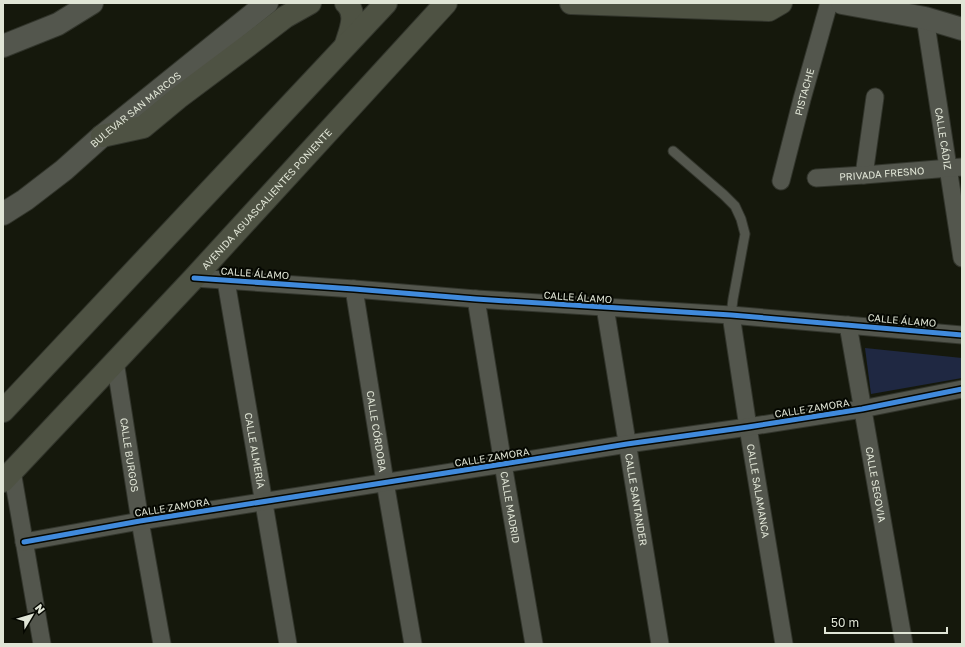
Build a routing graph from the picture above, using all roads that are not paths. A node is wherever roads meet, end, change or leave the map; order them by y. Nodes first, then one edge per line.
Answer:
1 (92, 3) edge
2 (267, 3) edge
3 (310, 3) edge
4 (346, 3) edge
5 (386, 3) edge
6 (446, 3) edge
7 (571, 3) edge
8 (781, 3) edge
9 (829, 3) edge
10 (842, 3) edge
11 (925, 18) junction
12 (962, 29) edge
13 (3, 46) edge
14 (345, 46) junction
15 (875, 98) dead end
16 (102, 136) junction
17 (673, 151) dead end
18 (955, 167) edge
19 (864, 175) junction
20 (816, 178) dead end
21 (781, 181) dead end
22 (25, 200) junction
23 (3, 206) edge
24 (3, 214) edge
25 (962, 258) edge
26 (194, 278) junction
27 (226, 280) junction
28 (354, 289) junction
29 (476, 299) junction
30 (605, 307) junction
31 (731, 315) junction
32 (848, 325) junction
33 (962, 335) edge
34 (115, 361) junction
35 (962, 389) edge
36 (862, 409) junction
37 (3, 411) edge
38 (748, 427) junction
39 (627, 444) junction
40 (503, 464) junction
41 (7, 476) edge
42 (385, 482) junction
43 (264, 501) junction
44 (140, 521) junction
45 (24, 542) junction
46 (42, 644) edge
47 (162, 644) edge
48 (288, 644) edge
49 (413, 644) edge
50 (534, 644) edge
51 (660, 644) edge
52 (784, 644) edge
53 (904, 644) edge

1 - 13 street
2 - 16 street, BULEVAR SAN MARCOS
3 - 16 main road
4 - 14 main road
5 - 14 main road
6 - 26 main road, AVENIDA AGUASCALIENTES PONIENTE
7 - 8 main road
9 - 21 street, PISTACHE
10 - 11 street
11 - 12 street
11 - 18 street, CALLE CÁDIZ
14 - 37 main road
15 - 19 street
16 - 22 street, BULEVAR SAN MARCOS
17 - 31 lane
18 - 19 street, PRIVADA FRESNO
18 - 25 street, CALLE CÁDIZ
19 - 20 street, PRIVADA FRESNO
22 - 23 street
22 - 24 street, BULEVAR SAN MARCOS
26 - 27 street, CALLE ÁLAMO
26 - 34 main road, AVENIDA AGUASCALIENTES PONIENTE
27 - 28 street, CALLE ÁLAMO
27 - 43 street, CALLE ALMERÍA
28 - 29 street, CALLE ÁLAMO
28 - 42 street, CALLE CÓRDOBA
29 - 30 street, CALLE ÁLAMO
29 - 40 street, CALLE MADRID
30 - 31 street, CALLE ÁLAMO
30 - 39 street, CALLE SANTANDER
31 - 32 street, CALLE ÁLAMO
31 - 38 street, CALLE SALAMANCA
32 - 33 street, CALLE ÁLAMO
32 - 36 street, CALLE SEGOVIA
34 - 41 main road, AVENIDA AGUASCALIENTES PONIENTE
34 - 44 street, CALLE BURGOS
35 - 36 street, CALLE ZAMORA
36 - 38 street, CALLE ZAMORA
36 - 53 street, CALLE SEGOVIA
38 - 39 street, CALLE ZAMORA
38 - 52 street, CALLE SALAMANCA
39 - 40 street, CALLE ZAMORA
39 - 51 street, CALLE SANTANDER
40 - 42 street, CALLE ZAMORA
40 - 50 street, CALLE MADRID
41 - 45 street
42 - 43 street, CALLE ZAMORA
42 - 49 street, CALLE CÓRDOBA
43 - 44 street, CALLE ZAMORA
43 - 48 street, CALLE ALMERÍA
44 - 45 street, CALLE ZAMORA
44 - 47 street, CALLE BURGOS
45 - 46 street

